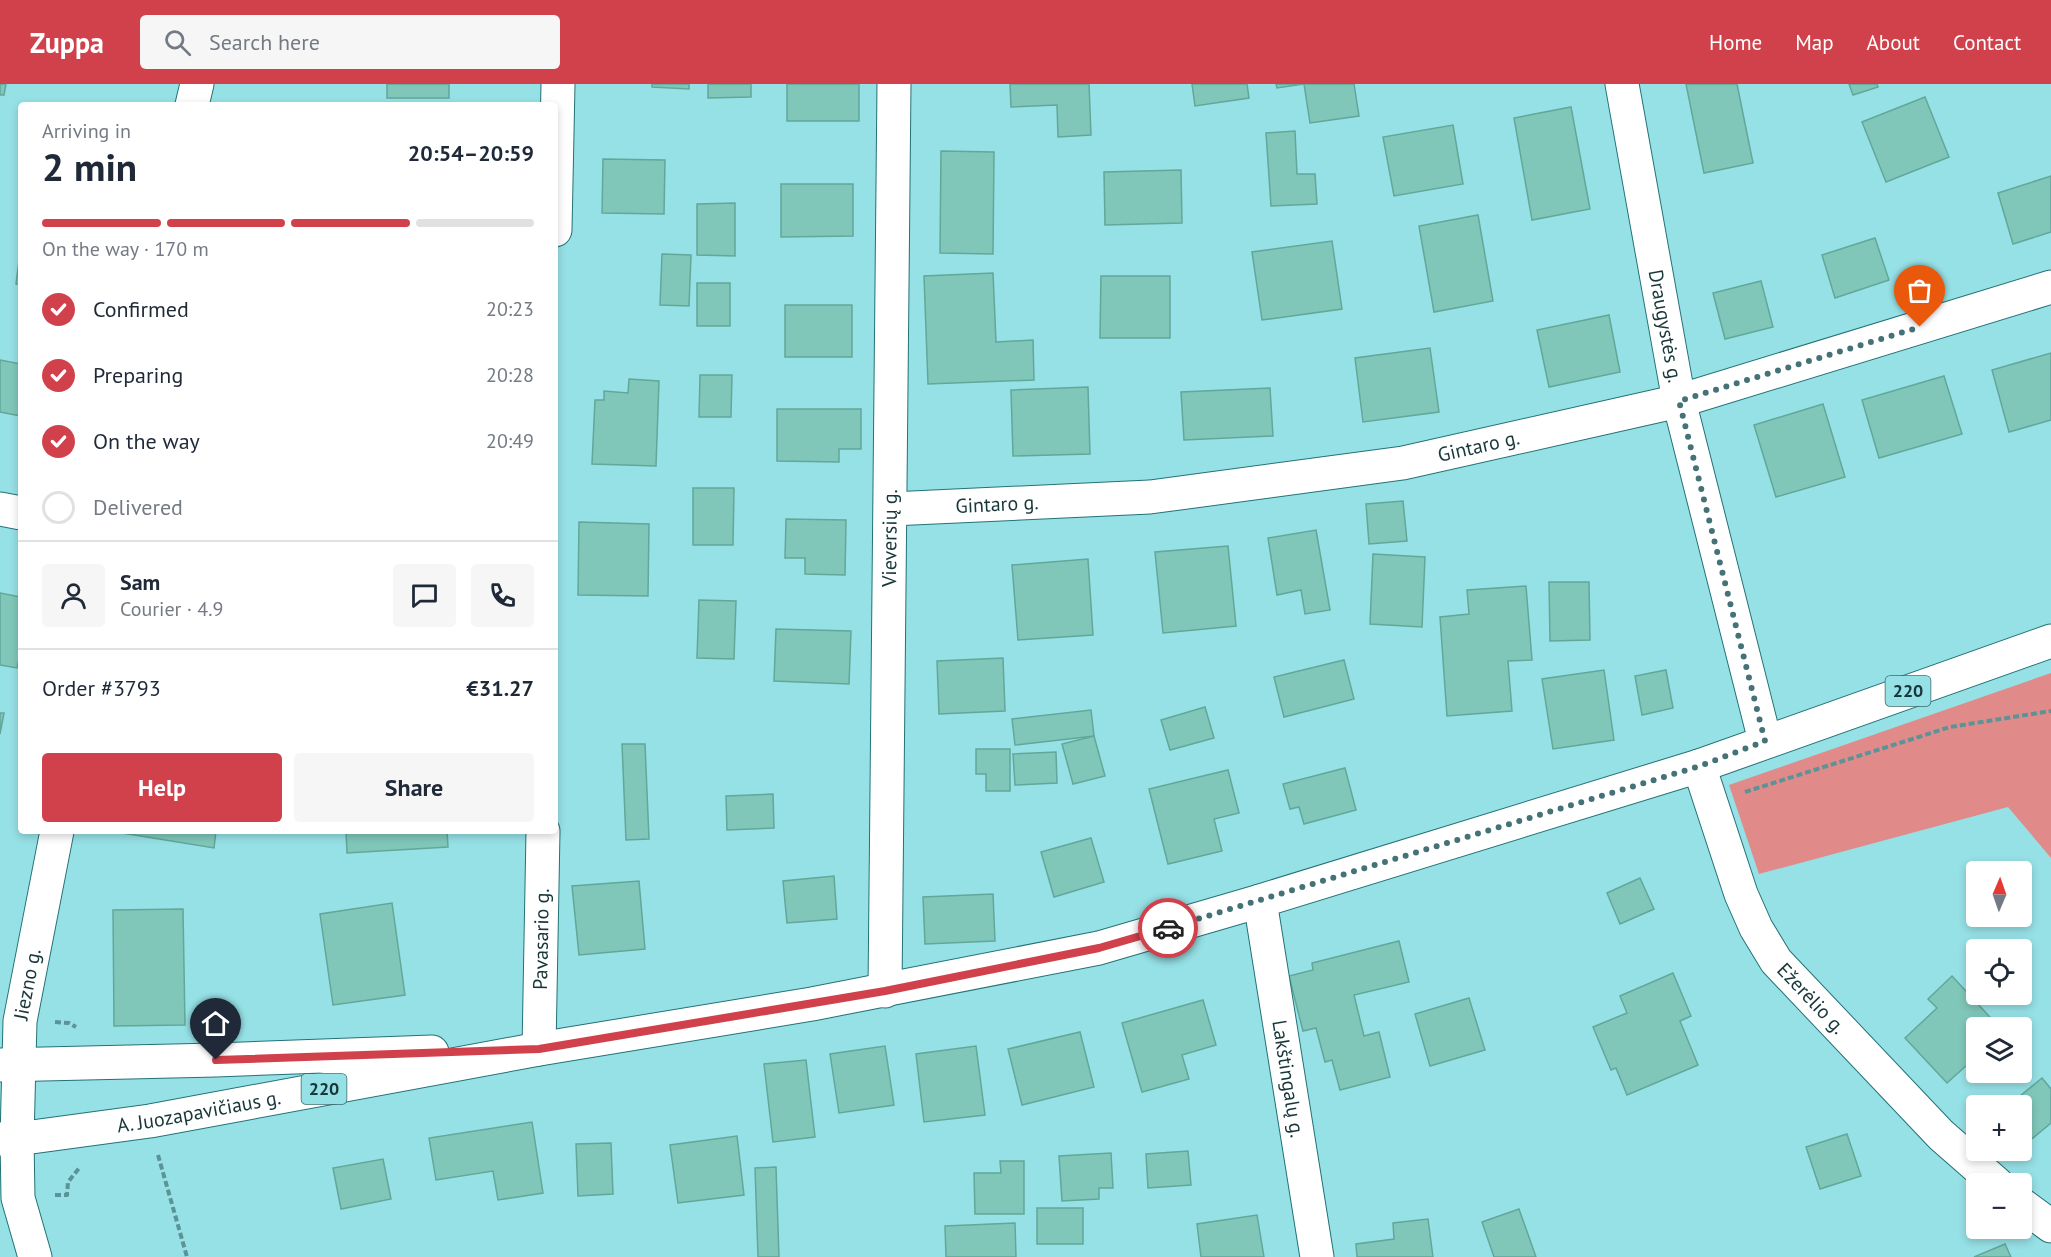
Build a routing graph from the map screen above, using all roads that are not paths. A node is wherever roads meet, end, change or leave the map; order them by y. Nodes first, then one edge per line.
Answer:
1 (196, 84) edge
2 (558, 84) edge
3 (894, 84) edge
4 (1622, 84) edge
5 (193, 102) edge
6 (558, 102) edge
7 (2051, 287) edge
8 (1679, 401) junction
9 (0, 509) edge
10 (891, 509) junction
11 (18, 512) edge
12 (2051, 641) edge
13 (1765, 741) junction
14 (1700, 766) junction
15 (56, 834) edge
16 (543, 834) edge
17 (1260, 901) junction
18 (885, 991) junction
19 (539, 1049) junction
20 (9, 1065) edge
21 (8, 1139) edge
22 (1984, 1173) edge
23 (18, 1198) junction
24 (2032, 1212) edge
25 (2051, 1226) edge
26 (13, 1257) edge
27 (35, 1257) edge
28 (1317, 1257) edge

1 - 5 street
2 - 6 street
3 - 10 street, Vieversių g.
4 - 8 street, Draugystės g.
7 - 8 street, Gintaro g.
8 - 10 street, Gintaro g.
8 - 13 street, Draugystės g.
9 - 11 street
10 - 18 street, Vieversių g.
12 - 13 street, A. Juozapavičiaus g. / 220
13 - 14 street, A. Juozapavičiaus g. / 220
14 - 17 street, A. Juozapavičiaus g. / 220
14 - 22 street, Ežerėlio g.
15 - 20 street, Jiezno g.
16 - 19 street, Pavasario g.
17 - 18 street, A. Juozapavičiaus g. / 220
17 - 28 street, Lakštingalų g.
18 - 19 street, A. Juozapavičiaus g. / 220
19 - 20 street, A. Juozapavičiaus g. / 220
19 - 21 street, A. Juozapavičiaus g. / 220
20 - 21 street, Jiezno g.
21 - 23 street, Jiezno g.
23 - 26 street
23 - 27 street
24 - 25 street

